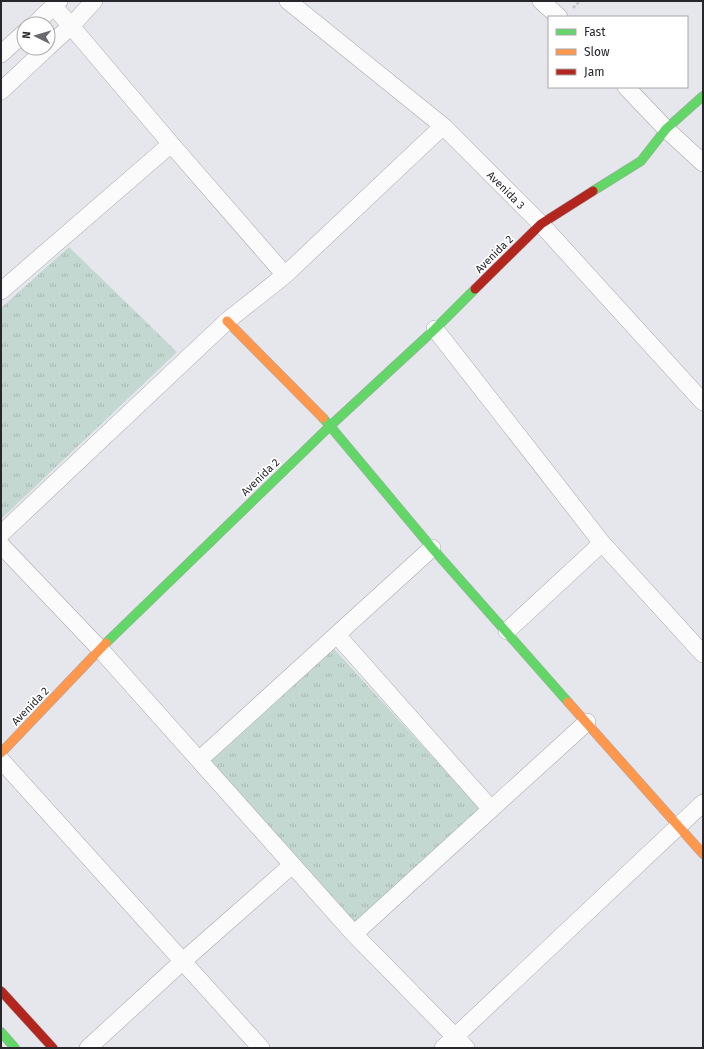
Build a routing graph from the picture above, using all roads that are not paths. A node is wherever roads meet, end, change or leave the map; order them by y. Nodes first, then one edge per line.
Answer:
1 (94, 1) edge
2 (288, 1) edge
3 (541, 1) edge
4 (56, 4) edge
5 (43, 16) edge
6 (558, 16) edge
7 (71, 26) junction
8 (56, 39) edge
9 (16, 40) edge
10 (1, 54) edge
11 (38, 56) edge
12 (627, 88) edge
13 (1, 91) edge
14 (703, 96) edge
15 (443, 126) junction
16 (666, 129) junction
17 (171, 144) junction
18 (703, 163) edge
19 (541, 224) junction
20 (284, 275) junction
21 (1, 291) edge
22 (227, 321) junction
23 (435, 330) junction
24 (703, 402) edge
25 (330, 426) junction
26 (1, 534) edge
27 (602, 543) junction
28 (1, 546) edge
29 (432, 548) junction
30 (506, 631) junction
31 (336, 635) junction
32 (100, 649) junction
33 (703, 654) edge
34 (587, 722) junction
35 (1, 753) edge
36 (1, 760) edge
37 (198, 760) junction
38 (703, 803) edge
39 (491, 809) junction
40 (678, 826) junction
41 (703, 854) edge
42 (292, 865) junction
43 (354, 934) junction
44 (183, 961) junction
45 (1, 991) edge
46 (1, 1032) edge
47 (461, 1042) edge
48 (15, 1048) edge
49 (53, 1048) edge
50 (88, 1048) edge
51 (261, 1048) edge
52 (443, 1048) edge

1 - 7 street
2 - 15 street, Avenida 3
3 - 6 street
4 - 5 street
4 - 7 street
7 - 8 street
7 - 17 street
9 - 10 street
11 - 13 street
12 - 16 street
14 - 16 street, Avenida 2
15 - 19 street, Avenida 3
15 - 20 street
16 - 18 street
16 - 19 street, Avenida 2
17 - 20 street
17 - 21 street
19 - 23 street, Avenida 2
19 - 24 street, Avenida 3
20 - 22 street
22 - 25 street
22 - 26 street
23 - 25 street, Avenida 2
23 - 27 street
25 - 29 street
25 - 32 street, Avenida 2
27 - 30 street
27 - 33 street
28 - 32 street
29 - 30 street
29 - 31 street
30 - 34 street
31 - 37 street
31 - 39 street
32 - 35 street, Avenida 2
32 - 37 street
34 - 39 street
34 - 40 street
36 - 44 street
37 - 42 street
38 - 40 street
39 - 43 street
40 - 41 street
40 - 47 street
42 - 43 street
42 - 44 street
43 - 47 street
44 - 50 street
44 - 51 street
45 - 49 street
46 - 48 street
47 - 52 street

